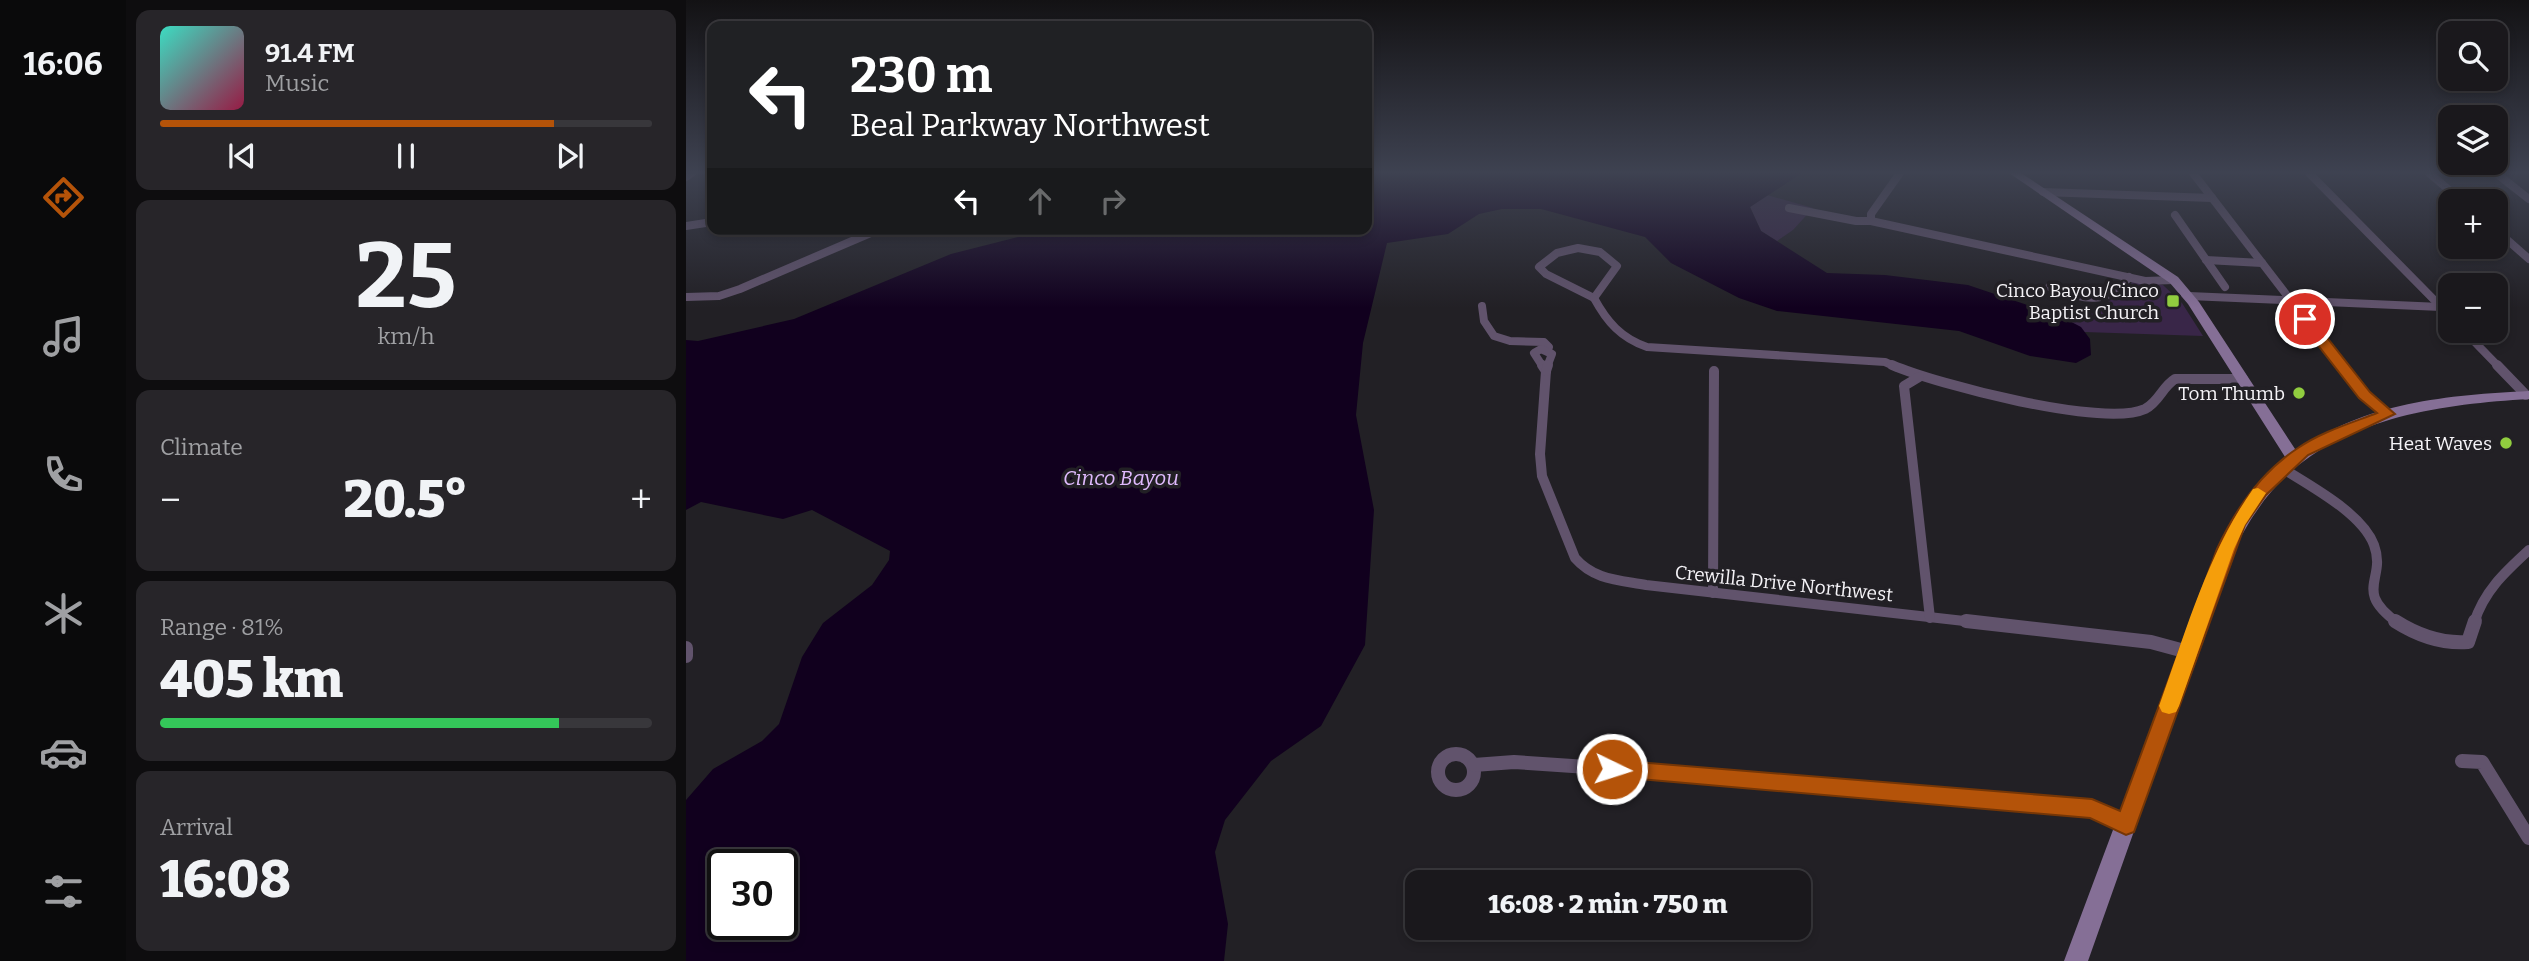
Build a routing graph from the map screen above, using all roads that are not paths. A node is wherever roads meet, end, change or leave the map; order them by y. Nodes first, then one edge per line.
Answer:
1 (1836, 218) edge
2 (1871, 218) edge
3 (2081, 218) edge
4 (2177, 218) edge
5 (2228, 218) edge
6 (2353, 218) edge
7 (1871, 221) junction
8 (707, 223) edge
9 (686, 226) edge
10 (866, 235) edge
11 (2508, 241) edge
12 (2529, 259) edge
13 (2206, 260) junction
14 (2262, 262) junction
15 (2128, 280) junction
16 (2174, 280) junction
17 (2049, 287) dead end
18 (2225, 287) dead end
19 (2189, 296) junction
20 (686, 297) edge
21 (1594, 298) junction
22 (2290, 300) junction
23 (2438, 304) edge
24 (1482, 306) dead end
25 (2438, 307) edge
26 (2476, 343) edge
27 (1714, 371) dead end
28 (1919, 377) junction
29 (2244, 379) junction
30 (2528, 395) edge
31 (2388, 414) junction
32 (2288, 463) junction
33 (2529, 550) edge
34 (1713, 593) junction
35 (1930, 618) junction
36 (686, 648) edge
37 (2188, 652) junction
38 (686, 656) edge
39 (2462, 761) dead end
40 (1474, 765) dead end
41 (2126, 825) junction
42 (2529, 838) edge
43 (2076, 961) edge

1 - 7 street
2 - 7 street
3 - 16 main road
4 - 13 street
5 - 14 street
6 - 23 street
7 - 15 street
8 - 9 street
10 - 20 street
11 - 12 street
13 - 14 street
13 - 18 street
14 - 22 street
15 - 16 street
15 - 17 street
16 - 19 main road
19 - 22 street
19 - 29 main road
21 - 21 street
21 - 28 street
22 - 25 street
22 - 31 street
24 - 34 street, Crewilla Drive Northwest
26 - 30 street
27 - 34 street
28 - 29 street
28 - 35 street
29 - 32 main road
30 - 31 main road
31 - 32 main road
32 - 33 street
32 - 37 main road
34 - 35 street, Crewilla Drive Northwest
35 - 37 street, Crewilla Drive Northwest
36 - 38 street
37 - 41 main road
39 - 42 street
40 - 41 street
41 - 43 main road

